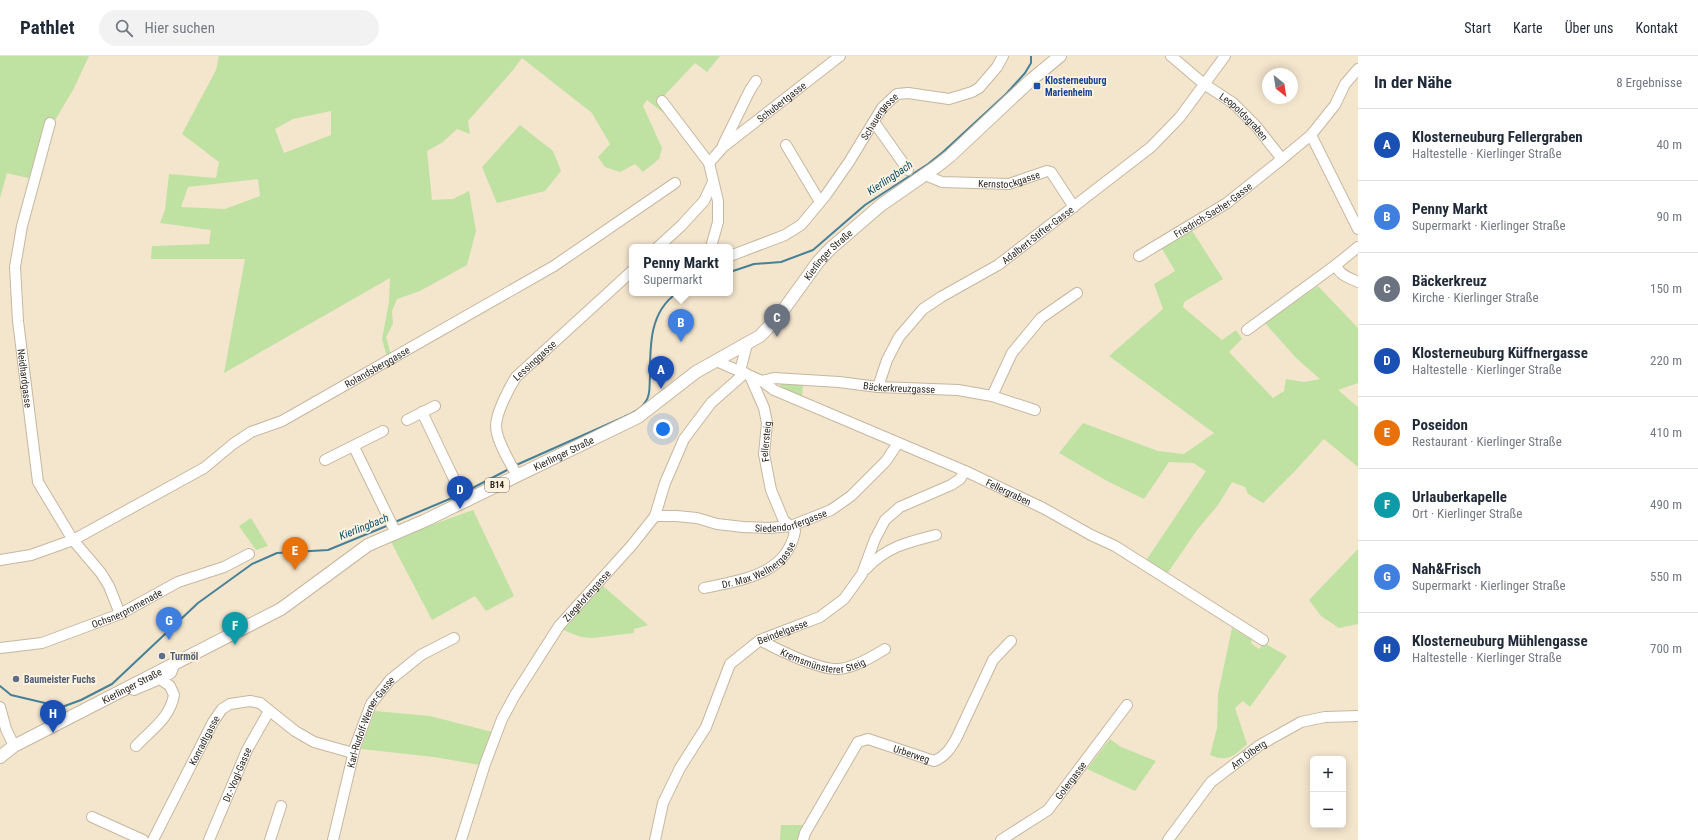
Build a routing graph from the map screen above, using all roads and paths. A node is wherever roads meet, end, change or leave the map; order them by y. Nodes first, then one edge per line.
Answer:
1 (840, 56) edge
2 (1003, 56) edge
3 (1171, 56) edge
4 (1225, 56) edge
5 (1051, 59) edge
6 (1358, 69) edge
7 (756, 81) dead end
8 (1204, 84) junction
9 (662, 101) dead end
10 (50, 122) dead end
11 (874, 122) junction
12 (1311, 135) junction
13 (786, 145) dead end
14 (722, 147) junction
15 (1282, 158) junction
16 (709, 163) junction
17 (908, 170) dead end
18 (925, 175) junction
19 (713, 182) junction
20 (675, 183) dead end
21 (820, 202) junction
22 (1074, 207) junction
23 (1358, 229) edge
24 (661, 244) edge
25 (712, 244) edge
26 (1358, 247) edge
27 (733, 255) edge
28 (1139, 256) dead end
29 (1337, 264) junction
30 (629, 274) edge
31 (1358, 282) edge
32 (1077, 293) dead end
33 (1247, 330) dead end
34 (747, 344) junction
35 (716, 361) junction
36 (745, 373) junction
37 (762, 381) junction
38 (878, 387) junction
39 (992, 396) junction
40 (435, 406) dead end
41 (1035, 410) dead end
42 (422, 412) junction
43 (407, 420) dead end
44 (384, 431) dead end
45 (898, 443) junction
46 (354, 447) junction
47 (325, 460) dead end
48 (514, 470) junction
49 (965, 472) junction
50 (463, 497) junction
51 (655, 516) junction
52 (791, 526) junction
53 (394, 528) junction
54 (936, 535) dead end
55 (73, 540) junction
56 (249, 554) dead end
57 (0, 560) edge
58 (862, 574) junction
59 (704, 588) dead end
60 (120, 614) junction
61 (454, 638) dead end
62 (760, 640) junction
63 (1263, 640) dead end
64 (1011, 641) dead end
65 (0, 648) edge
66 (885, 649) dead end
67 (175, 663) junction
68 (160, 679) junction
69 (128, 687) junction
70 (1127, 705) dead end
71 (0, 707) edge
72 (269, 711) junction
73 (1358, 716) edge
74 (14, 746) junction
75 (136, 746) dead end
76 (353, 754) junction
77 (0, 757) edge
78 (281, 806) dead end
79 (92, 817) dead end
80 (143, 840) edge
81 (153, 840) edge
82 (209, 840) edge
83 (270, 840) edge
84 (333, 840) edge
85 (461, 840) edge
86 (655, 840) edge
87 (803, 840) edge
88 (1001, 840) edge
89 (1168, 840) edge

1 - 14 street, Schubertgasse
2 - 11 street, Schauergasse
3 - 8 street, Leopoldsgraben
4 - 8 street, Adalbert-Stifter-Gasse
5 - 18 main road, Kierlinger Straße / B14
6 - 12 street
7 - 14 street, Schubertgasse
8 - 15 street, Leopoldsgraben
8 - 22 street, Adalbert-Stifter-Gasse
9 - 16 street
10 - 55 street, Neidhardgasse
11 - 17 street
11 - 21 street, Schauergasse
12 - 15 street
12 - 23 street
13 - 21 street
14 - 16 street, Schubertgasse
15 - 28 street, Friedrich-Sacher-Gasse
16 - 19 street
18 - 22 street, Kernstockgasse
18 - 34 main road, Kierlinger Straße / B14
19 - 24 street
19 - 25 street
20 - 55 street, Rolandsberggasse
21 - 27 street, Schauergasse
22 - 38 street, Adalbert-Stifter-Gasse
26 - 29 street
29 - 31 street
29 - 33 street
30 - 48 street, Lessinggasse
32 - 39 street
34 - 35 main road, Kierlinger Straße / B14
34 - 36 street
35 - 36 street, Fellergraben
35 - 48 main road, Kierlinger Straße / B14
36 - 37 street, Fellergraben
36 - 51 street, Ziegelofengasse
36 - 52 street, Fellersteig
37 - 38 street, Bäckerkreuzgasse
37 - 45 street, Fellergraben
38 - 39 street, Bäckerkreuzgasse
39 - 41 street, Bäckerkreuzgasse
40 - 42 street
42 - 43 street
42 - 50 street
44 - 46 street
45 - 49 street, Fellergraben
45 - 52 street, Siedendorfergasse
46 - 47 street
46 - 53 street
48 - 50 main road, Kierlinger Straße / B14
49 - 58 street, Beindelgasse
49 - 63 street, Fellergraben
50 - 53 main road, Kierlinger Straße / B14
51 - 52 street, Siedendorfergasse
51 - 85 street, Ziegelofengasse
52 - 59 street, Dr. Max Wellnergasse
53 - 67 main road, Kierlinger Straße / B14
54 - 58 street
55 - 57 street, Rolandsberggasse
55 - 60 street, Neidhardgasse
56 - 60 street, Ochsnerpromenade
58 - 62 street, Beindelgasse
60 - 65 street, Ochsnerpromenade
61 - 76 street, Karl-Rudolf-Werner-Gasse
62 - 66 street, Kremsmünsterer Steig
62 - 86 street, Beindelgasse
64 - 87 street, Urberweg
67 - 68 street
67 - 69 main road, Kierlinger Straße / B14
68 - 69 street
68 - 75 street
69 - 74 main road, Kierlinger Straße / B14
70 - 88 street, Golergasse
71 - 74 street
72 - 76 street, Konradtgasse
72 - 81 street, Konradtgasse
72 - 82 street, Dr.-Vogl-Gasse
73 - 89 street, Am Ölberg
74 - 77 main road, Kierlinger Straße / B14
76 - 84 street, Karl-Rudolf-Werner-Gasse
78 - 83 street
79 - 80 street

